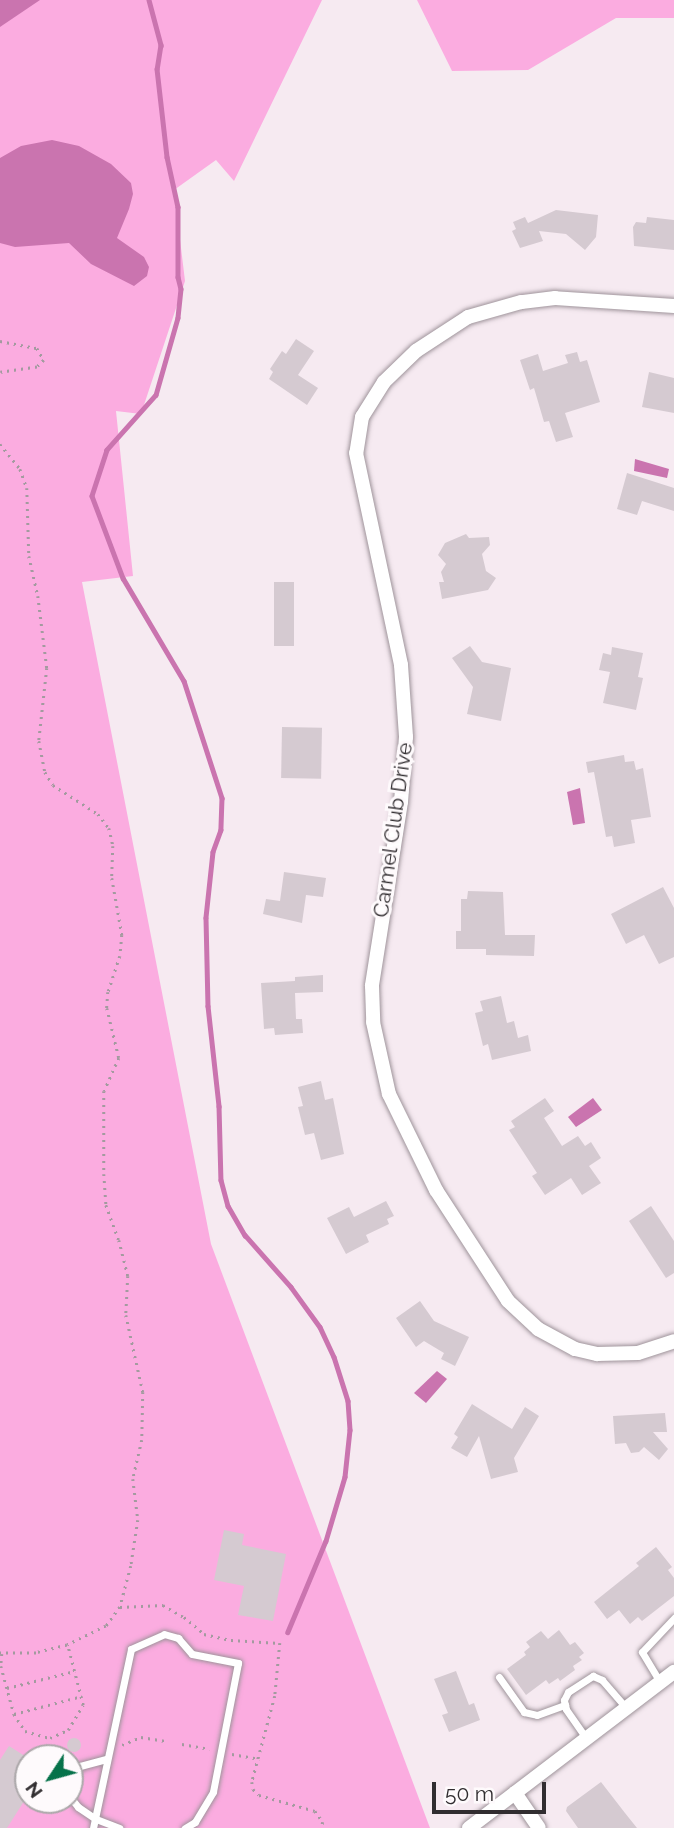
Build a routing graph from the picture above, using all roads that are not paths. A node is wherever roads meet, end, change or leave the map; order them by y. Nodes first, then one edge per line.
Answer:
1 (674, 306) edge
2 (674, 1341) edge
3 (674, 1618) edge
4 (674, 1672) edge
5 (499, 1677) dead end
6 (661, 1683) junction
7 (565, 1705) junction
8 (627, 1709) junction
9 (587, 1739) junction
10 (107, 1759) junction
11 (84, 1765) edge
12 (514, 1793) junction
13 (84, 1809) edge
14 (96, 1819) junction
15 (93, 1828) edge
16 (119, 1828) edge
17 (186, 1828) edge
18 (470, 1828) edge
19 (539, 1828) edge

1 - 2 street, Carmel Club Drive
3 - 6 lane
4 - 6 street
5 - 7 lane
6 - 8 street
7 - 8 lane
7 - 9 lane
8 - 9 street
9 - 12 street
10 - 11 lane
10 - 14 lane
10 - 17 lane
12 - 18 street
12 - 19 street
13 - 14 lane
14 - 15 lane
14 - 16 lane

